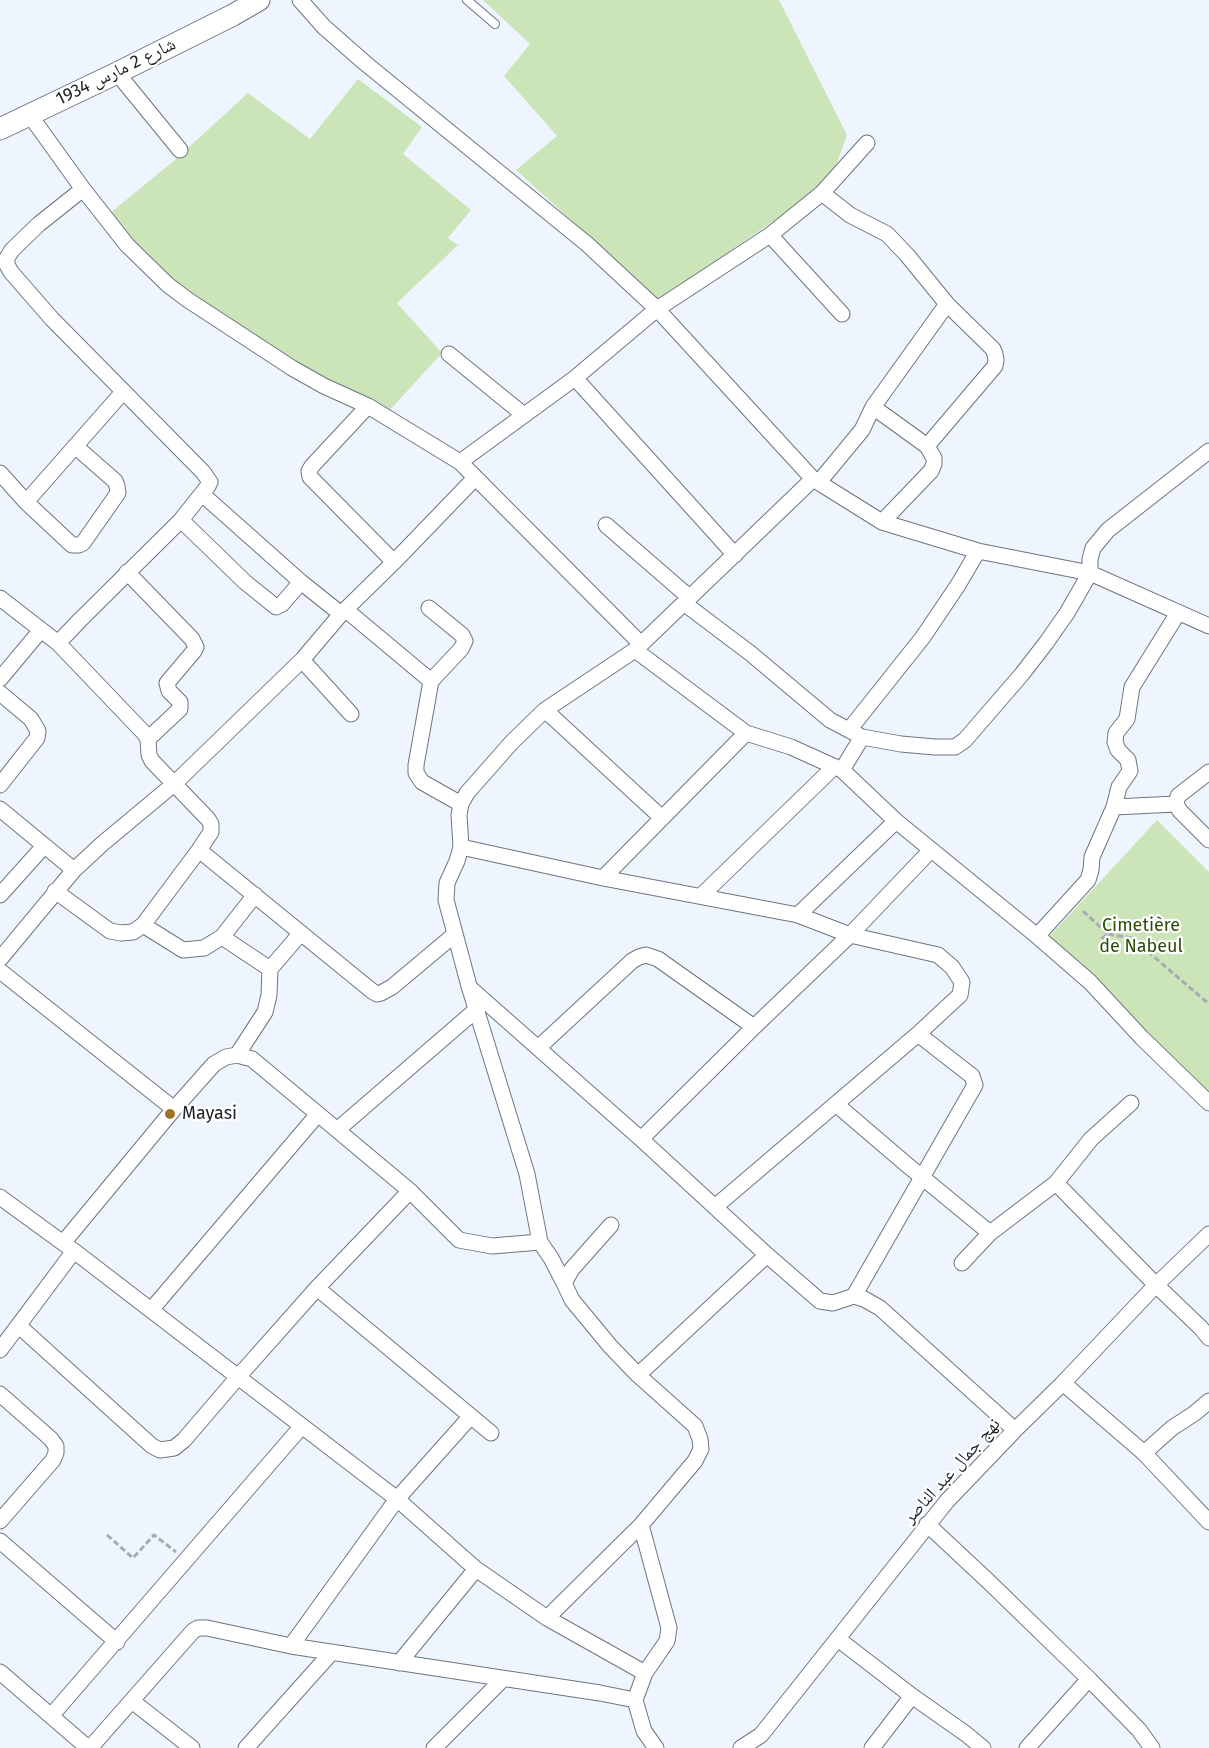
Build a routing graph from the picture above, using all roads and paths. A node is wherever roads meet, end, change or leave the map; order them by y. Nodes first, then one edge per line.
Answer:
1 (259, 0) edge
2 (467, 0) edge
3 (300, 2) edge
4 (240, 8) edge
5 (495, 24) dead end
6 (117, 73) junction
7 (29, 114) junction
8 (0, 129) edge
9 (867, 143) dead end
10 (180, 150) dead end
11 (83, 189) junction
12 (822, 193) junction
13 (770, 235) junction
14 (947, 304) junction
15 (657, 309) junction
16 (842, 314) dead end
17 (449, 354) dead end
18 (575, 378) junction
19 (123, 392) junction
20 (368, 406) junction
21 (873, 407) junction
22 (524, 415) junction
23 (75, 446) junction
24 (927, 446) junction
25 (1208, 453) edge
26 (460, 462) junction
27 (0, 473) edge
28 (475, 478) junction
29 (816, 480) junction
30 (202, 494) junction
31 (26, 502) junction
32 (181, 520) junction
33 (882, 522) junction
34 (606, 525) dead end
35 (978, 550) junction
36 (735, 555) junction
37 (394, 562) junction
38 (127, 572) junction
39 (1090, 573) junction
40 (301, 582) junction
41 (0, 598) edge
42 (687, 601) junction
43 (429, 608) dead end
44 (343, 612) junction
45 (1178, 613) junction
46 (1209, 626) edge
47 (41, 630) junction
48 (58, 643) junction
49 (638, 647) junction
50 (302, 660) junction
51 (0, 679) edge
52 (431, 681) junction
53 (0, 693) edge
54 (545, 710) junction
55 (351, 714) dead end
56 (746, 733) junction
57 (856, 733) junction
58 (148, 739) junction
59 (838, 768) junction
60 (1209, 772) edge
61 (174, 784) junction
62 (0, 785) edge
63 (461, 804) junction
64 (1176, 804) junction
65 (1114, 807) junction
66 (0, 809) edge
67 (662, 818) junction
68 (896, 820) junction
69 (1209, 840) edge
70 (44, 846) junction
71 (462, 846) junction
72 (199, 850) junction
73 (931, 850) junction
74 (74, 870) junction
75 (603, 878) junction
76 (55, 891) junction
77 (0, 895) edge
78 (255, 895) junction
79 (701, 896) junction
80 (1083, 911) dead end
81 (798, 915) junction
82 (143, 925) junction
83 (301, 933) junction
84 (1108, 934) junction
85 (454, 935) junction
86 (850, 935) junction
87 (1037, 936) junction
88 (222, 937) junction
89 (1100, 940) dead end
90 (0, 959) edge
91 (270, 969) junction
92 (0, 971) edge
93 (469, 986) junction
94 (1209, 1004) edge
95 (476, 1010) junction
96 (754, 1027) junction
97 (918, 1034) junction
98 (538, 1048) junction
99 (237, 1055) junction
100 (1131, 1103) dead end
101 (1209, 1103) edge
102 (837, 1105) junction
103 (174, 1109) junction
104 (318, 1114) junction
105 (337, 1130) junction
106 (642, 1139) junction
107 (921, 1177) junction
108 (1056, 1183) junction
109 (410, 1191) junction
110 (0, 1198) edge
111 (716, 1206) junction
112 (611, 1225) dead end
113 (990, 1233) junction
114 (1209, 1234) edge
115 (540, 1242) junction
116 (68, 1247) junction
117 (767, 1255) junction
118 (962, 1263) dead end
119 (564, 1283) junction
120 (1156, 1285) junction
121 (318, 1288) junction
122 (854, 1296) junction
123 (151, 1310) junction
124 (19, 1326) junction
125 (1209, 1338) edge
126 (0, 1350) edge
127 (638, 1375) junction
128 (238, 1377) junction
129 (1063, 1383) junction
130 (0, 1394) edge
131 (1209, 1401) edge
132 (471, 1416) junction
133 (302, 1426) junction
134 (1015, 1430) junction
135 (491, 1433) dead end
136 (1144, 1453) junction
137 (397, 1499) junction
138 (0, 1521) edge
139 (1209, 1522) edge
140 (927, 1524) junction
141 (641, 1525) junction
142 (107, 1535) dead end
143 (0, 1541) edge
144 (187, 1560) junction
145 (476, 1569) junction
146 (547, 1618) junction
147 (838, 1639) junction
148 (117, 1642) junction
149 (291, 1646) junction
150 (332, 1652) junction
151 (399, 1664) junction
152 (0, 1672) edge
153 (645, 1673) junction
154 (503, 1679) junction
155 (1089, 1679) junction
156 (912, 1696) junction
157 (635, 1700) junction
158 (132, 1701) junction
159 (51, 1716) junction
160 (437, 1747) edge
161 (89, 1748) edge
162 (192, 1748) edge
163 (246, 1748) edge
164 (656, 1748) edge
165 (741, 1748) edge
166 (872, 1748) edge
167 (983, 1748) edge
168 (1027, 1748) edge
169 (1152, 1748) edge

1 - 4 street, شارع 2 مارس 1934
2 - 5 lane
3 - 15 street
4 - 6 street, شارع 2 مارس 1934
6 - 7 street, شارع 2 مارس 1934
6 - 10 street
7 - 8 street, شارع 2 مارس 1934
7 - 11 street
9 - 12 street
11 - 19 street
11 - 20 street
12 - 13 street
12 - 14 street
13 - 15 street
13 - 16 street
14 - 21 street
14 - 24 street
15 - 18 street
15 - 29 street
17 - 22 street
18 - 22 street
18 - 36 street
19 - 23 street
19 - 30 street
20 - 26 street
20 - 37 street
21 - 24 street
21 - 29 street
22 - 26 street
23 - 31 street
23 - 31 street
24 - 33 street
25 - 39 street
26 - 28 street
27 - 31 street
28 - 37 street
28 - 49 street
29 - 33 street
29 - 36 street
30 - 32 street
30 - 40 street
32 - 38 street
32 - 40 street
33 - 35 street
34 - 42 street
35 - 39 street
35 - 57 street
36 - 42 street
37 - 44 street
38 - 48 street
38 - 58 street
39 - 45 street
39 - 57 street
40 - 44 street
41 - 47 street
42 - 49 street
42 - 57 street
43 - 52 street
44 - 50 street
44 - 52 street
45 - 46 street
45 - 65 street
47 - 48 street
47 - 51 street
48 - 58 street
49 - 54 street
49 - 56 street
50 - 55 street
50 - 61 street
52 - 63 street
53 - 62 street
54 - 63 street
54 - 67 street
56 - 59 street
56 - 67 street
57 - 59 street
58 - 61 street
59 - 68 street
59 - 79 street
60 - 64 street
61 - 72 street
61 - 74 street
63 - 71 street
64 - 65 street
64 - 69 street
65 - 87 street
66 - 70 street
67 - 75 street
68 - 73 street
68 - 81 street
70 - 74 street
70 - 77 street
71 - 75 street
71 - 85 street
72 - 78 street
72 - 82 street
73 - 86 street
73 - 87 street
74 - 76 street
75 - 79 street
76 - 82 street
76 - 90 street
78 - 83 street
78 - 88 street
79 - 81 street
80 - 84 path
81 - 86 street
82 - 88 street
83 - 85 street
83 - 91 street
84 - 89 path
84 - 94 path
85 - 93 street
86 - 96 street
86 - 97 street
87 - 101 street
88 - 91 street
91 - 99 street
92 - 103 street
93 - 95 street
93 - 98 street
95 - 105 street
95 - 115 street
96 - 98 street
96 - 106 street
97 - 102 street
97 - 107 street
98 - 106 street
99 - 103 street
99 - 104 street
100 - 108 street
102 - 107 street
102 - 111 street
103 - 116 street
104 - 105 street
104 - 123 street
105 - 109 street
106 - 111 street
107 - 113 street
107 - 122 street
108 - 113 street
108 - 120 street
109 - 115 street
109 - 121 street
110 - 116 street
111 - 117 street
112 - 119 street
113 - 118 street
114 - 120 street, نهج جمال عبد الناصر
115 - 119 street
116 - 123 street
116 - 124 street
117 - 122 street
117 - 127 street
119 - 127 street
120 - 125 street
120 - 129 street, نهج جمال عبد الناصر
121 - 128 street
121 - 132 street
122 - 134 street
123 - 128 street
124 - 126 street
124 - 128 street
127 - 141 street
128 - 133 street
129 - 134 street, نهج جمال عبد الناصر
129 - 136 street
130 - 138 street
131 - 136 street
132 - 135 street
132 - 137 street
133 - 137 street
133 - 144 street
134 - 140 street, نهج جمال عبد الناصر
136 - 139 street
137 - 145 street
137 - 149 street
140 - 147 street, نهج جمال عبد الناصر
140 - 155 street
141 - 146 street
141 - 153 street
142 - 144 path
143 - 148 street
144 - 148 street
145 - 146 street
145 - 151 street
146 - 153 street
147 - 156 street
147 - 165 street, نهج جمال عبد الناصر
148 - 159 street
149 - 150 street
149 - 158 street
150 - 151 street
150 - 163 street
151 - 154 street
152 - 159 street
153 - 157 street
154 - 157 street
154 - 160 street
155 - 168 street
155 - 169 street
156 - 166 street
156 - 167 street
157 - 164 street
158 - 161 street
158 - 162 street
159 - 161 street

